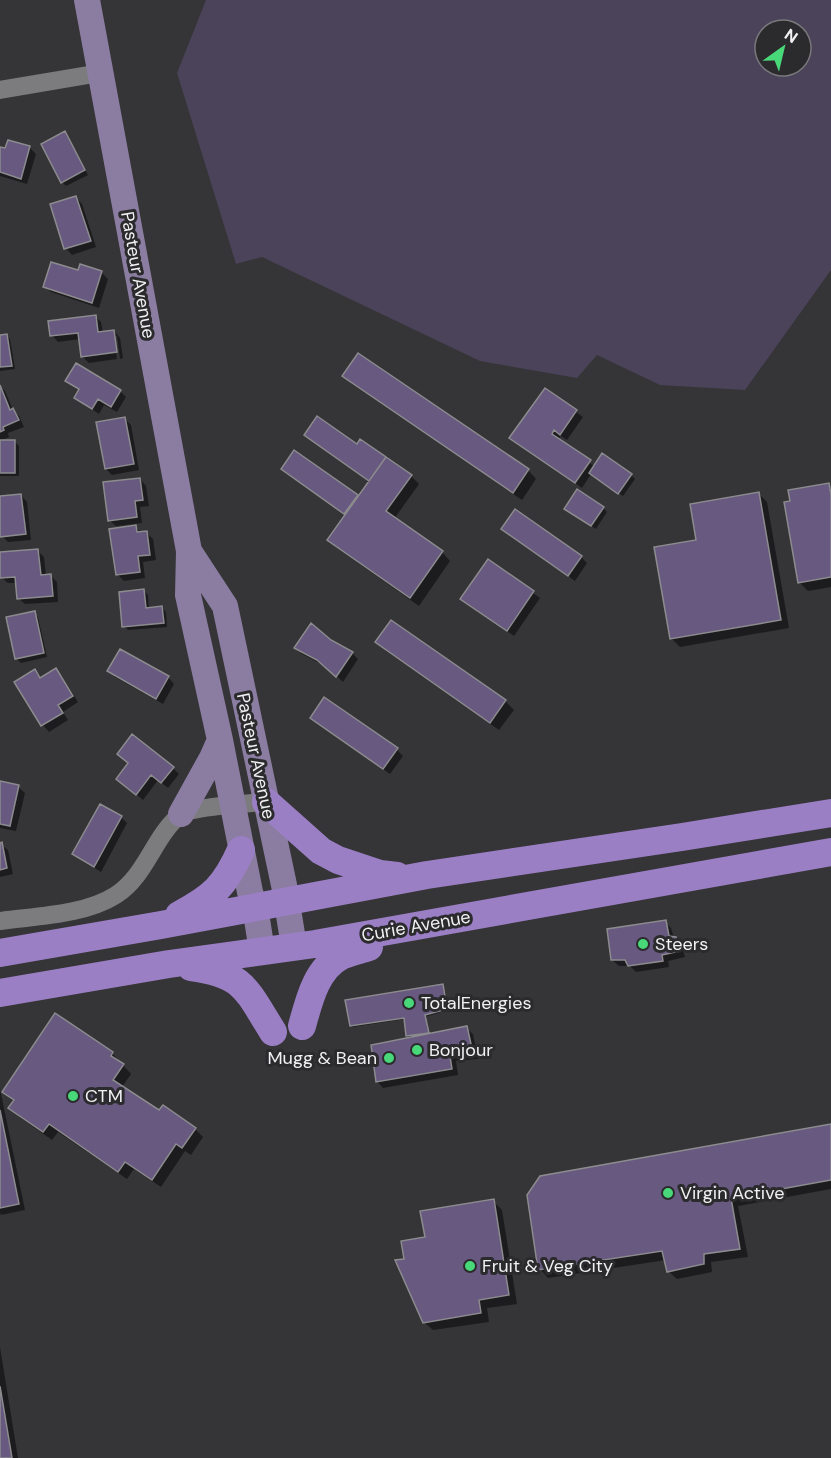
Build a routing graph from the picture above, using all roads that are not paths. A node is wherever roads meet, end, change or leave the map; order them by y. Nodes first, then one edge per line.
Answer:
1 (87, 0) edge
2 (100, 73) junction
3 (0, 90) edge
4 (189, 551) junction
5 (220, 740) junction
6 (266, 802) junction
7 (232, 804) junction
8 (831, 813) edge
9 (181, 814) junction
10 (241, 850) junction
11 (831, 852) edge
12 (427, 875) junction
13 (285, 901) junction
14 (255, 907) junction
15 (465, 917) junction
16 (0, 921) edge
17 (161, 925) junction
18 (294, 946) junction
19 (262, 951) junction
20 (0, 953) edge
21 (170, 964) junction
22 (0, 993) edge
23 (302, 1026) dead end
24 (273, 1032) dead end

1 - 2 street, Pasteur Avenue
2 - 3 street
2 - 4 street, Pasteur Avenue
4 - 5 street, Pasteur Avenue
4 - 6 street, Pasteur Avenue
5 - 7 street, Pasteur Avenue
5 - 9 street
6 - 7 street
6 - 12 main road
6 - 13 street, Pasteur Avenue
7 - 9 street
7 - 10 street, Pasteur Avenue
8 - 12 main road
9 - 16 street
10 - 14 street, Pasteur Avenue
10 - 17 main road
11 - 15 main road, Curie Avenue
12 - 13 main road
13 - 14 main road
13 - 18 street, Pasteur Avenue
14 - 17 main road
14 - 19 street, Pasteur Avenue
15 - 18 main road, Curie Avenue
15 - 23 main road
17 - 20 main road
18 - 19 main road, Curie Avenue
19 - 21 main road, Curie Avenue
21 - 22 main road, Curie Avenue
21 - 24 main road

